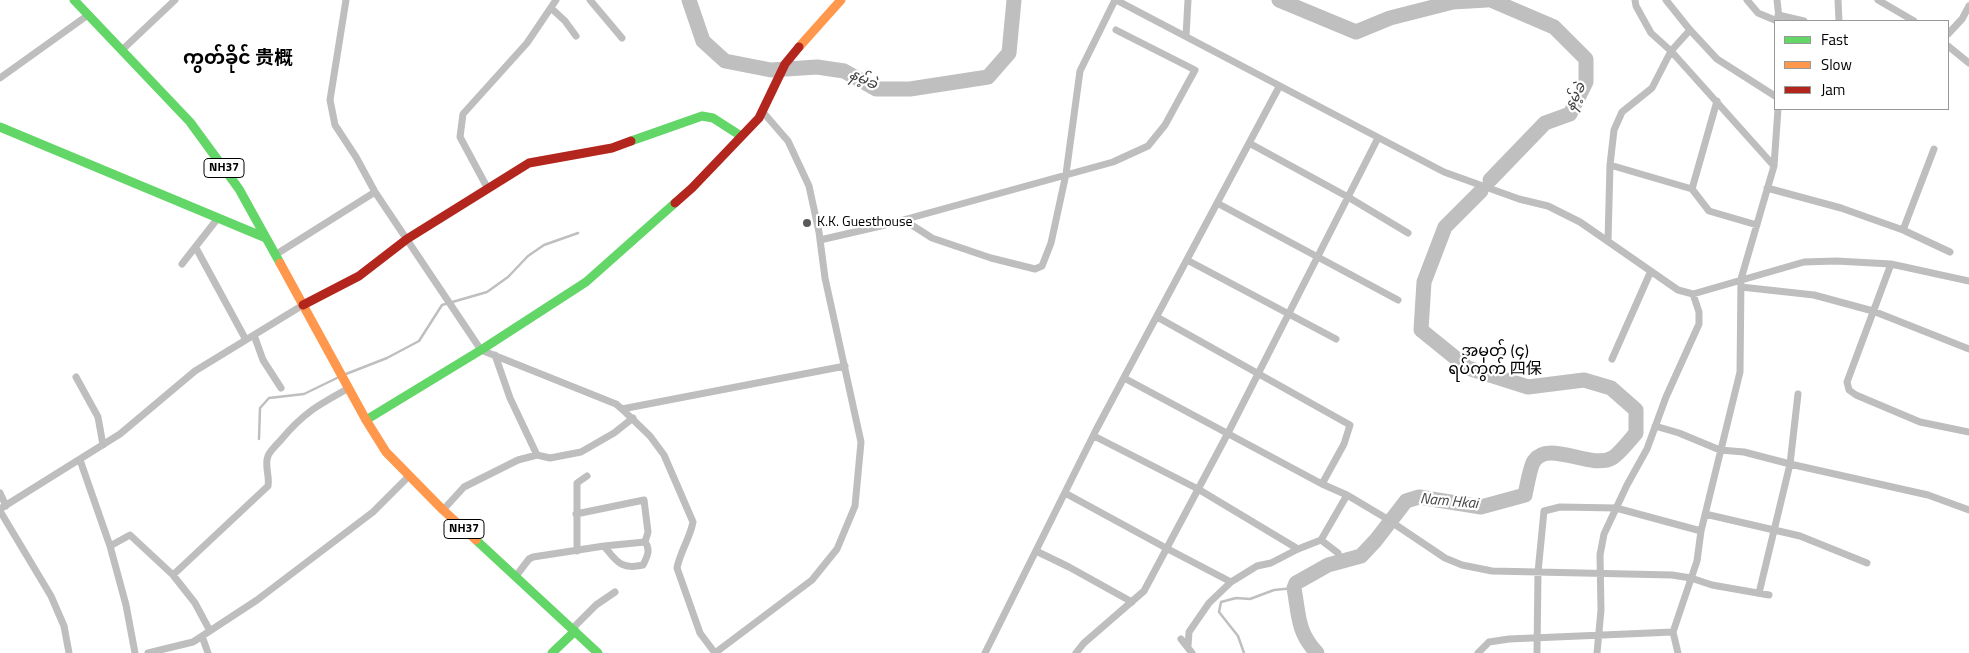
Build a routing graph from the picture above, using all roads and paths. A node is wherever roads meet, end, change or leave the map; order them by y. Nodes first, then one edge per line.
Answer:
1 (74, 0) edge
2 (175, 0) edge
3 (346, 0) edge
4 (556, 0) edge
5 (590, 0) edge
6 (841, 0) edge
7 (1116, 0) edge
8 (1188, 0) edge
9 (1666, 0) edge
10 (1747, 0) edge
11 (1777, 0) edge
12 (1838, 0) edge
13 (1878, 0) edge
14 (1636, 2) edge
15 (1969, 6) edge
16 (551, 8) junction
17 (88, 15) junction
18 (1778, 19) edge
19 (1791, 20) edge
20 (1840, 20) edge
21 (1912, 20) edge
22 (1116, 30) dead end
23 (1690, 30) junction
24 (1949, 33) edge
25 (576, 36) dead end
26 (1186, 36) junction
27 (622, 38) dead end
28 (1949, 47) edge
29 (122, 50) junction
30 (1671, 51) junction
31 (1969, 63) edge
32 (0, 78) edge
33 (1278, 86) junction
34 (1774, 95) edge
35 (1717, 101) junction
36 (1778, 110) edge
37 (762, 111) junction
38 (0, 127) edge
39 (741, 136) junction
40 (1378, 138) junction
41 (1248, 143) junction
42 (1934, 149) dead end
43 (1610, 165) junction
44 (1774, 166) junction
45 (1066, 174) junction
46 (1767, 188) junction
47 (488, 189) junction
48 (1692, 189) junction
49 (374, 192) junction
50 (1348, 197) junction
51 (1217, 203) junction
52 (218, 218) junction
53 (904, 220) junction
54 (1757, 224) junction
55 (1903, 230) junction
56 (1408, 233) dead end
57 (266, 238) junction
58 (407, 239) junction
59 (820, 240) junction
60 (1608, 241) junction
61 (196, 248) junction
62 (1950, 252) dead end
63 (276, 255) junction
64 (1317, 257) junction
65 (1187, 260) junction
66 (182, 264) dead end
67 (1892, 264) junction
68 (1650, 273) junction
69 (1969, 282) edge
70 (1741, 283) junction
71 (1692, 294) junction
72 (1398, 300) dead end
73 (303, 305) junction
74 (1873, 311) junction
75 (1288, 314) junction
76 (1157, 317) junction
77 (254, 335) junction
78 (1336, 339) dead end
79 (246, 340) junction
80 (1969, 349) edge
81 (481, 350) junction
82 (495, 355) junction
83 (1612, 359) dead end
84 (845, 366) junction
85 (1258, 374) junction
86 (76, 377) dead end
87 (1124, 378) junction
88 (281, 388) dead end
89 (350, 388) junction
90 (1798, 394) dead end
91 (622, 409) junction
92 (633, 418) junction
93 (366, 420) junction
94 (1655, 426) junction
95 (1969, 432) edge
96 (1228, 433) junction
97 (1094, 436) junction
98 (103, 445) junction
99 (1720, 450) junction
100 (537, 455) junction
101 (80, 460) junction
102 (1790, 464) junction
103 (409, 476) junction
104 (587, 476) dead end
105 (1322, 484) junction
106 (1198, 490) junction
107 (0, 493) edge
108 (1065, 493) junction
109 (1347, 495) junction
110 (2, 508) edge
111 (1616, 508) junction
112 (443, 510) junction
113 (1969, 510) edge
114 (576, 514) junction
115 (1705, 514) junction
116 (1775, 529) junction
117 (1701, 531) junction
118 (1321, 540) junction
119 (645, 542) junction
120 (110, 546) junction
121 (604, 546) junction
122 (1166, 548) junction
123 (1298, 549) junction
124 (577, 551) junction
125 (1036, 551) junction
126 (1338, 553) dead end
127 (1867, 563) dead end
128 (1538, 572) junction
129 (1600, 573) junction
130 (173, 575) junction
131 (516, 576) junction
132 (1691, 578) junction
133 (1231, 582) junction
134 (615, 592) dead end
135 (1759, 593) junction
136 (1769, 595) dead end
137 (1132, 602) junction
138 (573, 630) junction
139 (210, 631) junction
140 (1673, 632) junction
141 (1599, 635) junction
142 (202, 636) junction
143 (1537, 638) junction
144 (1181, 639) dead end
145 (1188, 646) junction
146 (69, 653) edge
147 (135, 653) edge
148 (148, 653) edge
149 (208, 653) edge
150 (552, 653) edge
151 (598, 653) edge
152 (715, 653) edge
153 (984, 653) edge
154 (1076, 653) edge
155 (1192, 653) edge
156 (1478, 653) edge
157 (1537, 653) edge
158 (1597, 653) edge
159 (1678, 653) edge

1 - 17 main road, NH37
2 - 29 street
3 - 49 street
4 - 16 street
5 - 27 street
6 - 37 main road
7 - 26 street
7 - 45 street
8 - 26 street
9 - 23 street
10 - 18 street
11 - 18 street
12 - 20 street
13 - 21 street
14 - 30 street
15 - 24 street
16 - 25 street
16 - 47 street
17 - 29 main road, NH37
17 - 32 street
18 - 19 street
22 - 45 street
23 - 30 street
23 - 34 street
26 - 33 street
28 - 31 street
29 - 57 main road, NH37
30 - 35 street
30 - 43 street
33 - 40 street
33 - 41 street
35 - 44 street
35 - 48 street
36 - 44 street
37 - 39 main road
37 - 59 street
38 - 52 main road
39 - 47 main road
39 - 81 main road
40 - 50 street
40 - 60 street
41 - 50 street
41 - 51 street
42 - 55 street
43 - 48 street
43 - 60 street
44 - 46 street
45 - 53 street
45 - 53 street
46 - 54 street
46 - 55 street
47 - 58 main road
48 - 54 street
49 - 58 street
49 - 63 street
50 - 56 street
50 - 64 street
51 - 64 street
51 - 65 street
52 - 57 main road
52 - 61 street
53 - 59 street
54 - 70 street
55 - 62 street
57 - 63 main road, NH37
58 - 73 main road
58 - 81 street
59 - 84 street
60 - 68 street
61 - 66 street
61 - 79 street
63 - 73 main road, NH37
64 - 72 street
64 - 75 street
65 - 75 street
65 - 76 street
67 - 69 street
67 - 70 street
67 - 74 street
68 - 71 street
68 - 83 street
70 - 71 street
70 - 74 street
70 - 99 street
71 - 94 street
73 - 77 street
73 - 89 main road, NH37
74 - 80 street
74 - 95 street
75 - 78 street
75 - 85 street
76 - 85 street
76 - 87 street
77 - 79 street
77 - 88 street
79 - 98 street
81 - 82 street
81 - 93 main road
82 - 91 street
82 - 100 street
84 - 91 street
84 - 152 street
85 - 96 street
85 - 105 street
86 - 98 street
87 - 96 street
87 - 97 street
89 - 93 main road, NH37
89 - 130 street
90 - 102 street
91 - 92 street
92 - 100 street
92 - 152 street
93 - 103 main road, NH37
94 - 99 street
94 - 111 street
96 - 105 street
96 - 106 street
97 - 106 street
97 - 108 street
98 - 101 street
99 - 102 street
99 - 115 street
100 - 112 street
101 - 110 street
101 - 120 street
102 - 113 street
102 - 116 street
103 - 112 main road, NH37
103 - 139 street
104 - 114 street
105 - 109 street
106 - 122 street
106 - 123 street
107 - 110 street
108 - 122 street
108 - 125 street
109 - 118 street
109 - 128 street
110 - 146 street
111 - 117 street
111 - 128 street
111 - 129 street
112 - 131 main road, NH37
114 - 119 street
114 - 124 street
115 - 116 street
115 - 117 street
116 - 127 street
116 - 135 street
117 - 132 street
118 - 123 street
118 - 126 street
119 - 121 street
119 - 121 street
120 - 130 street
120 - 147 street
121 - 124 street
122 - 133 street
122 - 137 street
123 - 133 street
124 - 131 street
125 - 137 street
125 - 153 street
128 - 129 street
128 - 143 street
129 - 132 street
129 - 141 street
130 - 139 street
131 - 138 main road, NH37
132 - 135 street
132 - 140 street
133 - 145 street
134 - 138 street
135 - 136 street
137 - 154 street
138 - 150 main road
138 - 151 main road, NH37
139 - 142 street
140 - 141 street
140 - 159 street
141 - 143 street
141 - 158 street
142 - 148 street
142 - 149 street
143 - 156 street
143 - 157 street
144 - 145 street
145 - 155 street

